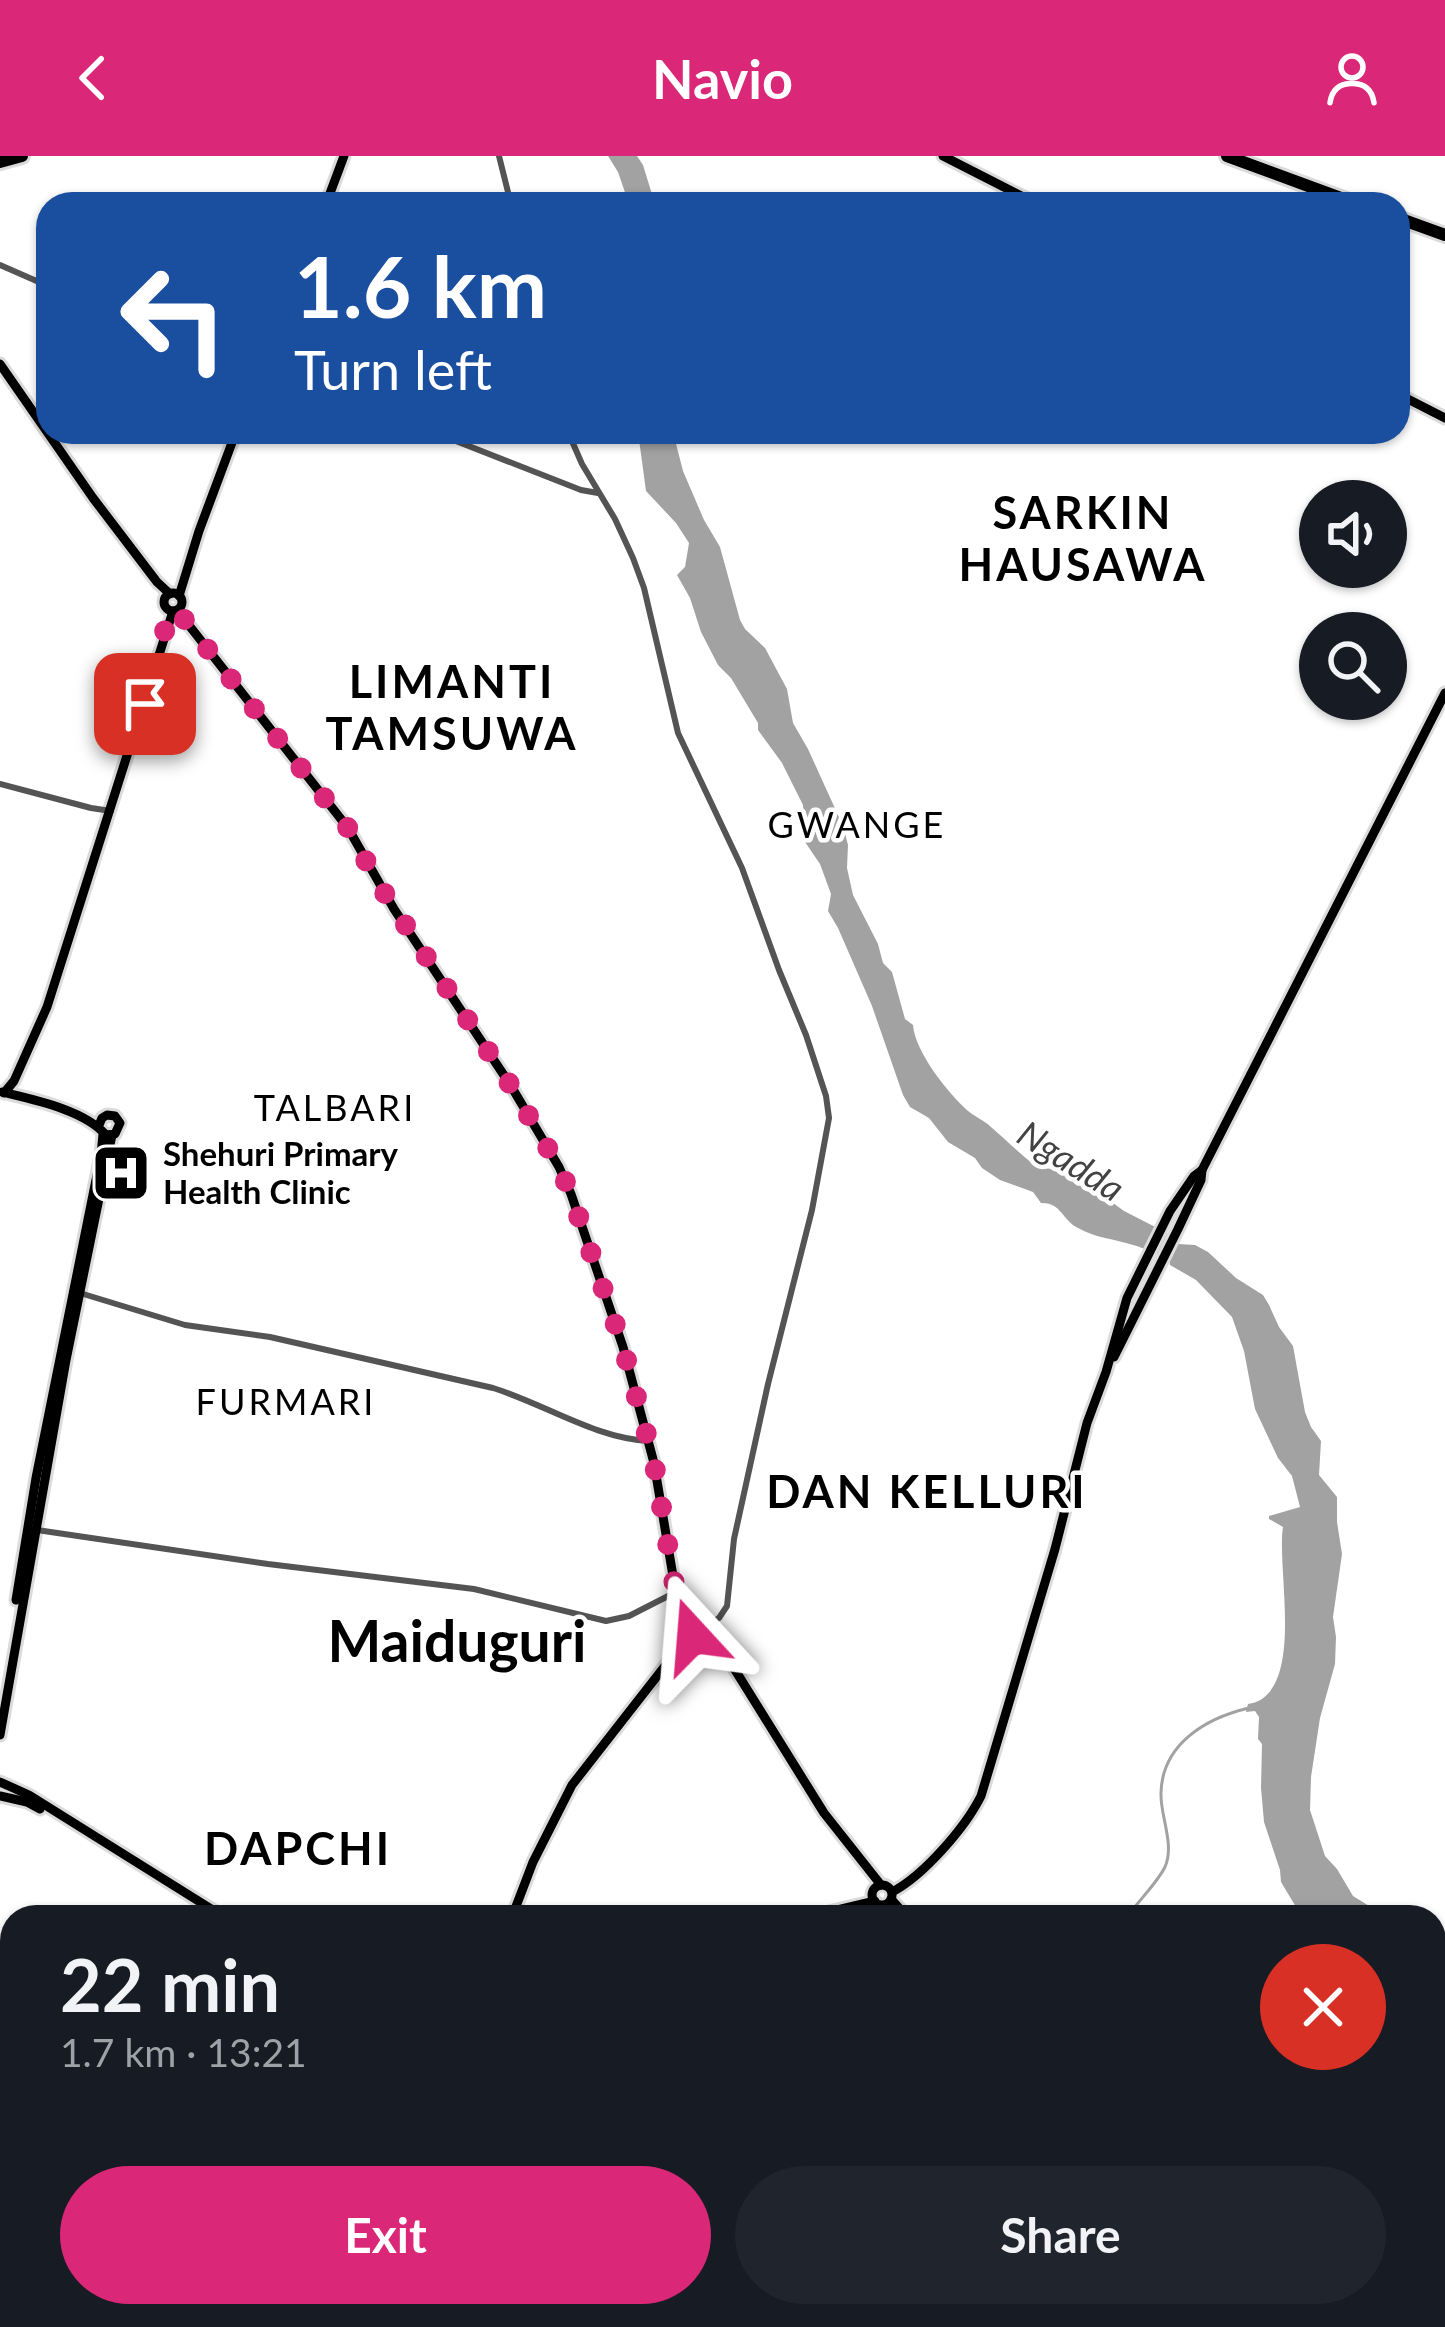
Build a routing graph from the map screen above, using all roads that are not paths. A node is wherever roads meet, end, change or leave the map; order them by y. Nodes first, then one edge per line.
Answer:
1 (22, 156) edge
2 (344, 156) edge
3 (500, 156) edge
4 (943, 156) edge
5 (1210, 156) edge
6 (1227, 156) edge
7 (0, 162) edge
8 (330, 192) edge
9 (508, 192) edge
10 (1013, 192) edge
11 (1304, 192) edge
12 (1324, 192) edge
13 (1410, 226) edge
14 (1445, 238) edge
15 (0, 266) edge
16 (36, 281) edge
17 (0, 364) edge
18 (1410, 400) edge
19 (36, 416) edge
20 (1445, 418) edge
21 (56, 444) edge
22 (232, 444) edge
23 (464, 444) edge
24 (574, 444) edge
25 (599, 493) junction
26 (173, 602) junction
27 (1445, 693) edge
28 (0, 784) edge
29 (111, 811) junction
30 (14, 1081) junction
31 (2, 1092) edge
32 (18, 1096) junction
33 (104, 1128) junction
34 (1202, 1170) junction
35 (80, 1292) junction
36 (1106, 1372) junction
37 (649, 1441) junction
38 (32, 1529) junction
39 (678, 1591) junction
40 (700, 1627) junction
41 (709, 1640) junction
42 (0, 1698) edge
43 (0, 1735) edge
44 (0, 1782) edge
45 (0, 1796) edge
46 (882, 1894) junction
47 (195, 1905) edge
48 (205, 1905) edge
49 (517, 1905) edge
50 (851, 1905) edge
51 (893, 1905) edge

1 - 7 highway
2 - 8 main road
3 - 9 street
4 - 10 main road
5 - 11 highway
6 - 12 highway
13 - 14 highway
15 - 16 street
17 - 19 main road
18 - 20 main road
21 - 26 main road
22 - 26 main road
23 - 25 street
24 - 25 street
25 - 40 street
26 - 29 main road
26 - 37 main road
27 - 34 main road
28 - 29 street
29 - 30 main road
30 - 31 main road
30 - 32 main road
31 - 32 main road
32 - 33 main road
33 - 35 main road
33 - 38 main road
34 - 36 main road
34 - 36 main road
35 - 37 street
35 - 38 main road
36 - 46 main road
37 - 39 main road
38 - 39 street
38 - 42 main road
38 - 43 main road
39 - 40 main road
40 - 41 main road
40 - 41 main road
40 - 49 main road
41 - 46 main road
44 - 48 main road
45 - 47 main road
46 - 50 main road
46 - 51 main road

